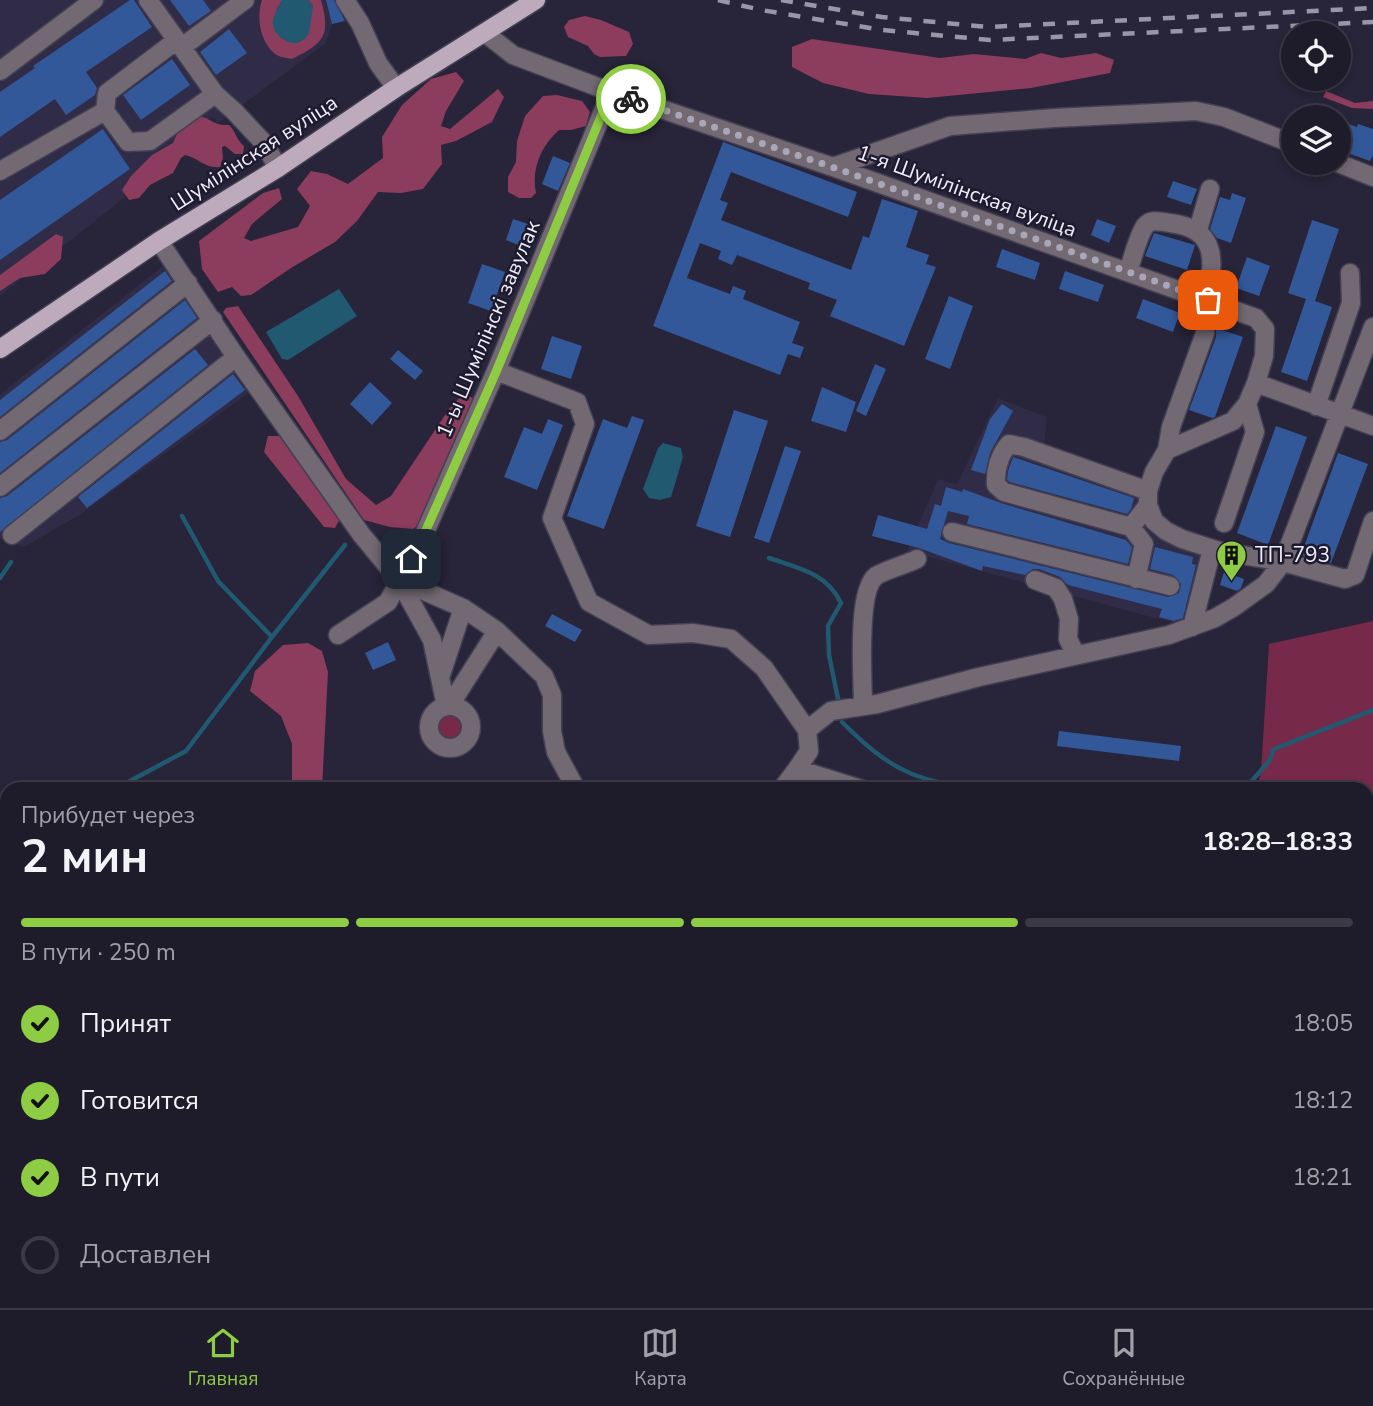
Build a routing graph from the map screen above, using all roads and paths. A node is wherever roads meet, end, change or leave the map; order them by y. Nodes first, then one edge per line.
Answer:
1 (94, 0) edge
2 (148, 0) edge
3 (246, 0) edge
4 (345, 0) edge
5 (536, 0) edge
6 (485, 33) junction
7 (179, 44) junction
8 (0, 71) edge
9 (396, 88) junction
10 (611, 92) junction
11 (215, 94) junction
12 (104, 111) junction
13 (1281, 139) edge
14 (832, 167) junction
15 (278, 168) junction
16 (1351, 168) edge
17 (0, 171) edge
18 (1373, 177) edge
19 (1210, 189) dead end
20 (1198, 230) junction
21 (159, 241) junction
22 (1128, 272) junction
23 (1350, 273) dead end
24 (188, 283) junction
25 (1208, 300) junction
26 (213, 320) junction
27 (1373, 327) edge
28 (1205, 333) dead end
29 (0, 349) edge
30 (236, 357) junction
31 (496, 372) junction
32 (1256, 383) junction
33 (1247, 404) junction
34 (1316, 406) junction
35 (1339, 415) junction
36 (1373, 426) edge
37 (0, 431) edge
38 (1167, 450) junction
39 (0, 486) edge
40 (1148, 498) junction
41 (1373, 521) edge
42 (1224, 523) dead end
43 (1131, 527) junction
44 (953, 532) dead end
45 (12, 535) dead end
46 (1212, 548) junction
47 (917, 559) dead end
48 (1283, 562) junction
49 (1136, 579) junction
50 (398, 580) junction
51 (1035, 580) dead end
52 (1170, 586) dead end
53 (463, 608) junction
54 (1192, 626) junction
55 (498, 631) junction
56 (338, 635) dead end
57 (1076, 655) junction
58 (440, 678) junction
59 (863, 706) junction
60 (807, 730) junction
61 (797, 769) junction
62 (572, 782) edge
63 (787, 782) edge
64 (839, 782) edge

1 - 8 street
2 - 7 street
3 - 7 street
4 - 9 street
5 - 6 main road, Шумілінская вуліца
6 - 9 main road, Шумілінская вуліца
6 - 10 street, 1-я Шумілінская вуліца
7 - 11 street
7 - 12 street
9 - 15 main road, Шумілінская вуліца
10 - 14 street, 1-я Шумілінская вуліца
10 - 31 street, 1-ы Шумілінскі завулак
11 - 12 street
11 - 15 street
12 - 17 street
13 - 14 street
14 - 22 street, 1-я Шумілінская вуліца
15 - 21 main road, Шумілінская вуліца
16 - 18 street
19 - 20 street
20 - 22 street
20 - 25 street
21 - 24 street
21 - 29 main road, Шумілінская вуліца
22 - 25 street, 1-я Шумілінская вуліца
23 - 34 street
24 - 26 street
24 - 37 street
25 - 32 street, 1-я Шумілінская вуліца
26 - 30 street
26 - 39 street
27 - 35 street
28 - 38 street
30 - 45 street
30 - 50 street
31 - 50 street, 1-ы Шумілінскі завулак
31 - 60 street
32 - 33 street, 1-я Шумілінская вуліца
32 - 34 street
33 - 38 street
33 - 42 street
34 - 35 street
35 - 36 street
35 - 48 street
38 - 40 street
40 - 43 street
40 - 43 street
40 - 46 street
41 - 48 street
43 - 49 street
44 - 49 street
46 - 48 street
46 - 54 street
47 - 59 street
48 - 54 street
49 - 52 street
50 - 53 street
50 - 56 street, 1-ы Шумілінскі завулак
50 - 58 street
51 - 57 street
53 - 55 street
53 - 58 street
54 - 57 street
55 - 58 street
55 - 62 street
57 - 59 street
59 - 60 street
60 - 61 street
61 - 63 street
61 - 64 street

